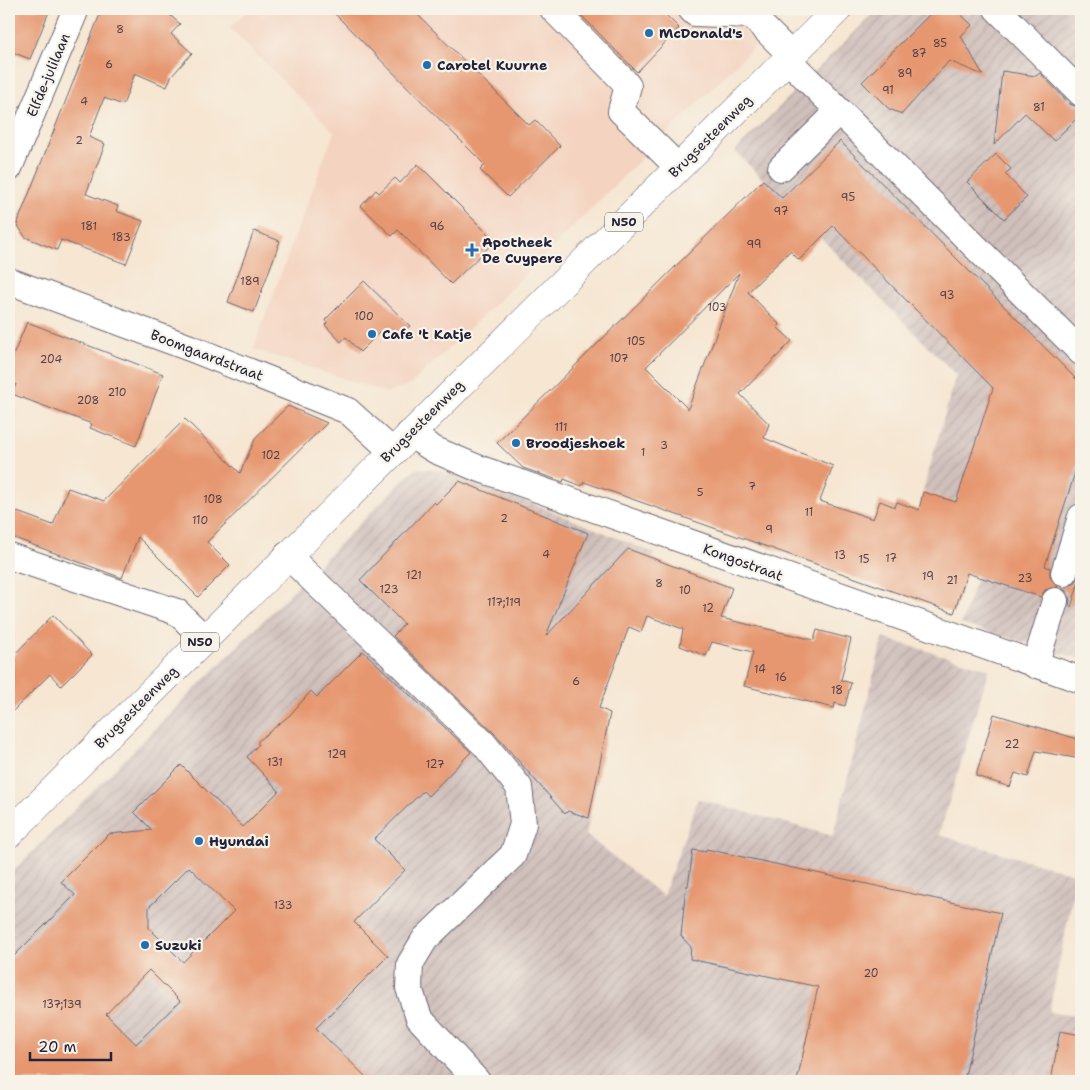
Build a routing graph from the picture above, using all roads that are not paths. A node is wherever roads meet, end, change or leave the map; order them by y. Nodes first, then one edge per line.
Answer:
1 (76, 9) edge
2 (553, 9) edge
3 (691, 9) edge
4 (838, 9) edge
5 (997, 9) edge
6 (789, 57) junction
7 (1081, 93) edge
8 (839, 111) junction
9 (678, 167) junction
10 (9, 168) edge
11 (781, 168) dead end
12 (9, 281) edge
13 (1081, 352) edge
14 (401, 442) junction
15 (1081, 517) edge
16 (287, 555) junction
17 (9, 556) edge
18 (1064, 573) dead end
19 (1055, 602) dead end
20 (204, 638) junction
21 (1035, 665) junction
22 (1081, 680) edge
23 (9, 834) edge
24 (477, 1081) edge

1 - 10 street, Elfde-julilaan
2 - 9 street
3 - 6 street
4 - 6 main road, Brugsesteenweg / N50
5 - 7 street
6 - 8 street
6 - 9 main road, Brugsesteenweg / N50
8 - 11 street
8 - 13 street
9 - 14 main road, Brugsesteenweg / N50
12 - 14 street, Boomgaardstraat
14 - 16 main road, Brugsesteenweg / N50
14 - 21 street, Kongostraat
15 - 18 street
16 - 20 main road, Brugsesteenweg / N50
16 - 24 street
17 - 20 street
19 - 21 street
20 - 23 main road, Brugsesteenweg / N50
21 - 22 street, Kongostraat

